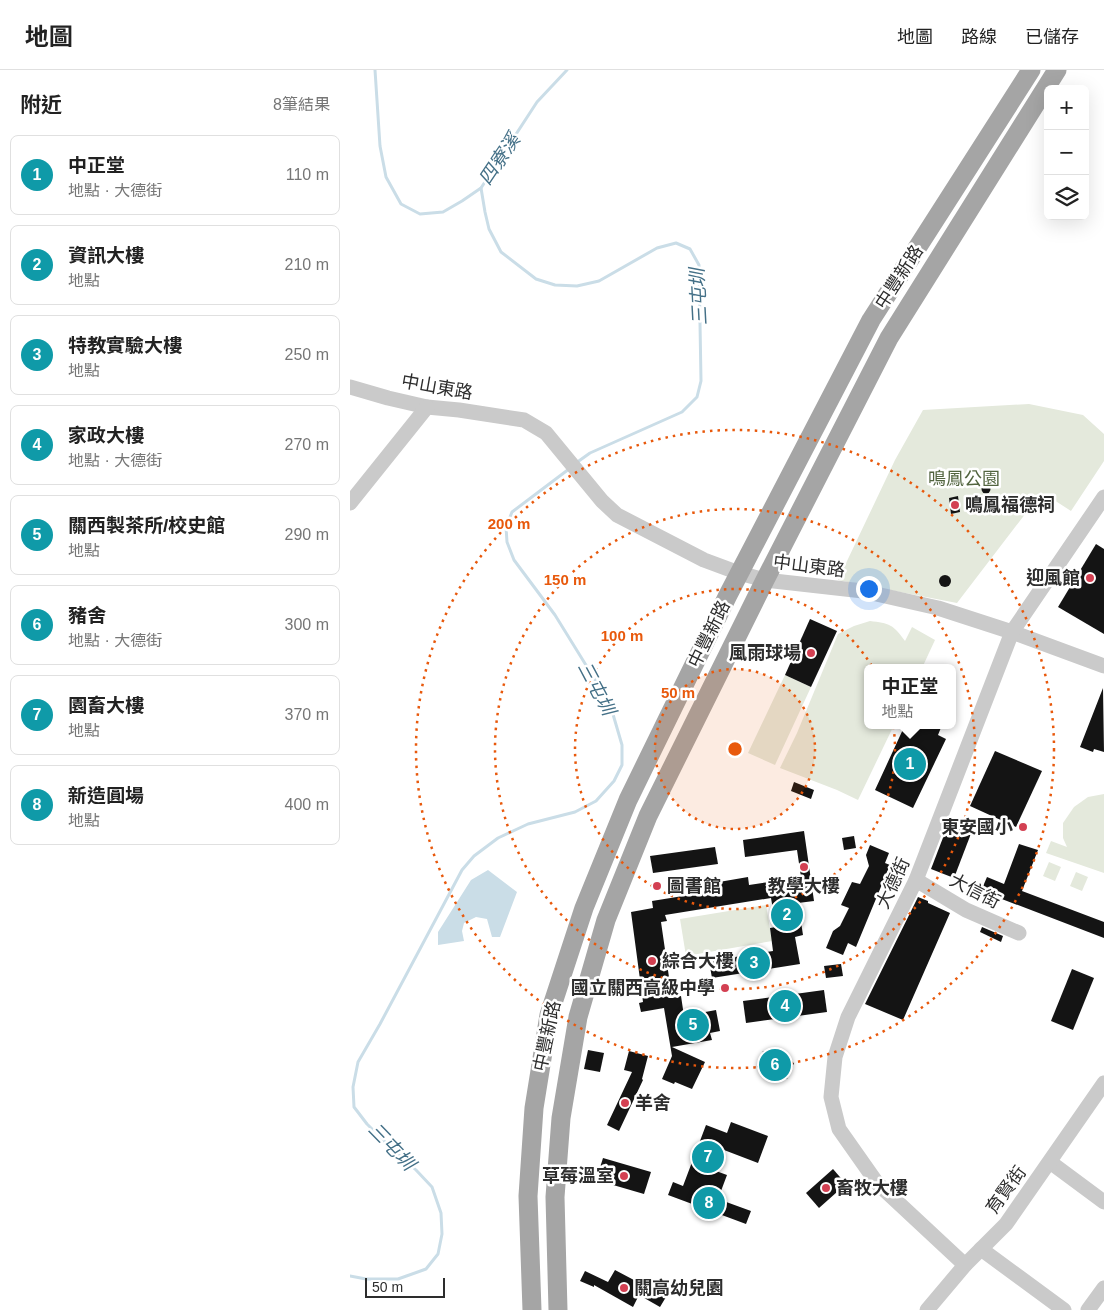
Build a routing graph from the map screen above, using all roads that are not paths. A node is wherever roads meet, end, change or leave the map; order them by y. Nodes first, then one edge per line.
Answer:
1 (1032, 70) edge
2 (1057, 70) edge
3 (350, 387) edge
4 (427, 407) junction
5 (1104, 497) edge
6 (350, 502) edge
7 (739, 573) junction
8 (765, 580) junction
9 (1012, 632) junction
10 (1104, 666) edge
11 (916, 880) junction
12 (1019, 933) dead end
13 (1104, 1083) edge
14 (1050, 1162) junction
15 (1104, 1202) edge
16 (981, 1249) junction
17 (964, 1265) junction
18 (1104, 1288) edge
19 (532, 1310) edge
20 (558, 1310) edge
21 (927, 1310) edge
22 (1064, 1310) edge
23 (1088, 1310) edge

1 - 7 main road, 中豐新路
2 - 8 main road, 中豐新路
3 - 4 street, 中山東路
4 - 6 street
4 - 7 street, 中山東路
5 - 9 street, 大德街
7 - 8 street, 中山東路
7 - 19 main road, 中豐新路
8 - 9 street, 中山東路
8 - 20 main road, 中豐新路
9 - 10 street, 中山東路
9 - 11 street, 大德街
11 - 12 street, 大信街
11 - 17 street, 大德街
13 - 14 street, 育賢街
14 - 15 street
14 - 16 street, 育賢街
16 - 17 street, 育賢街
16 - 22 street
17 - 21 street, 育賢街
18 - 23 street

